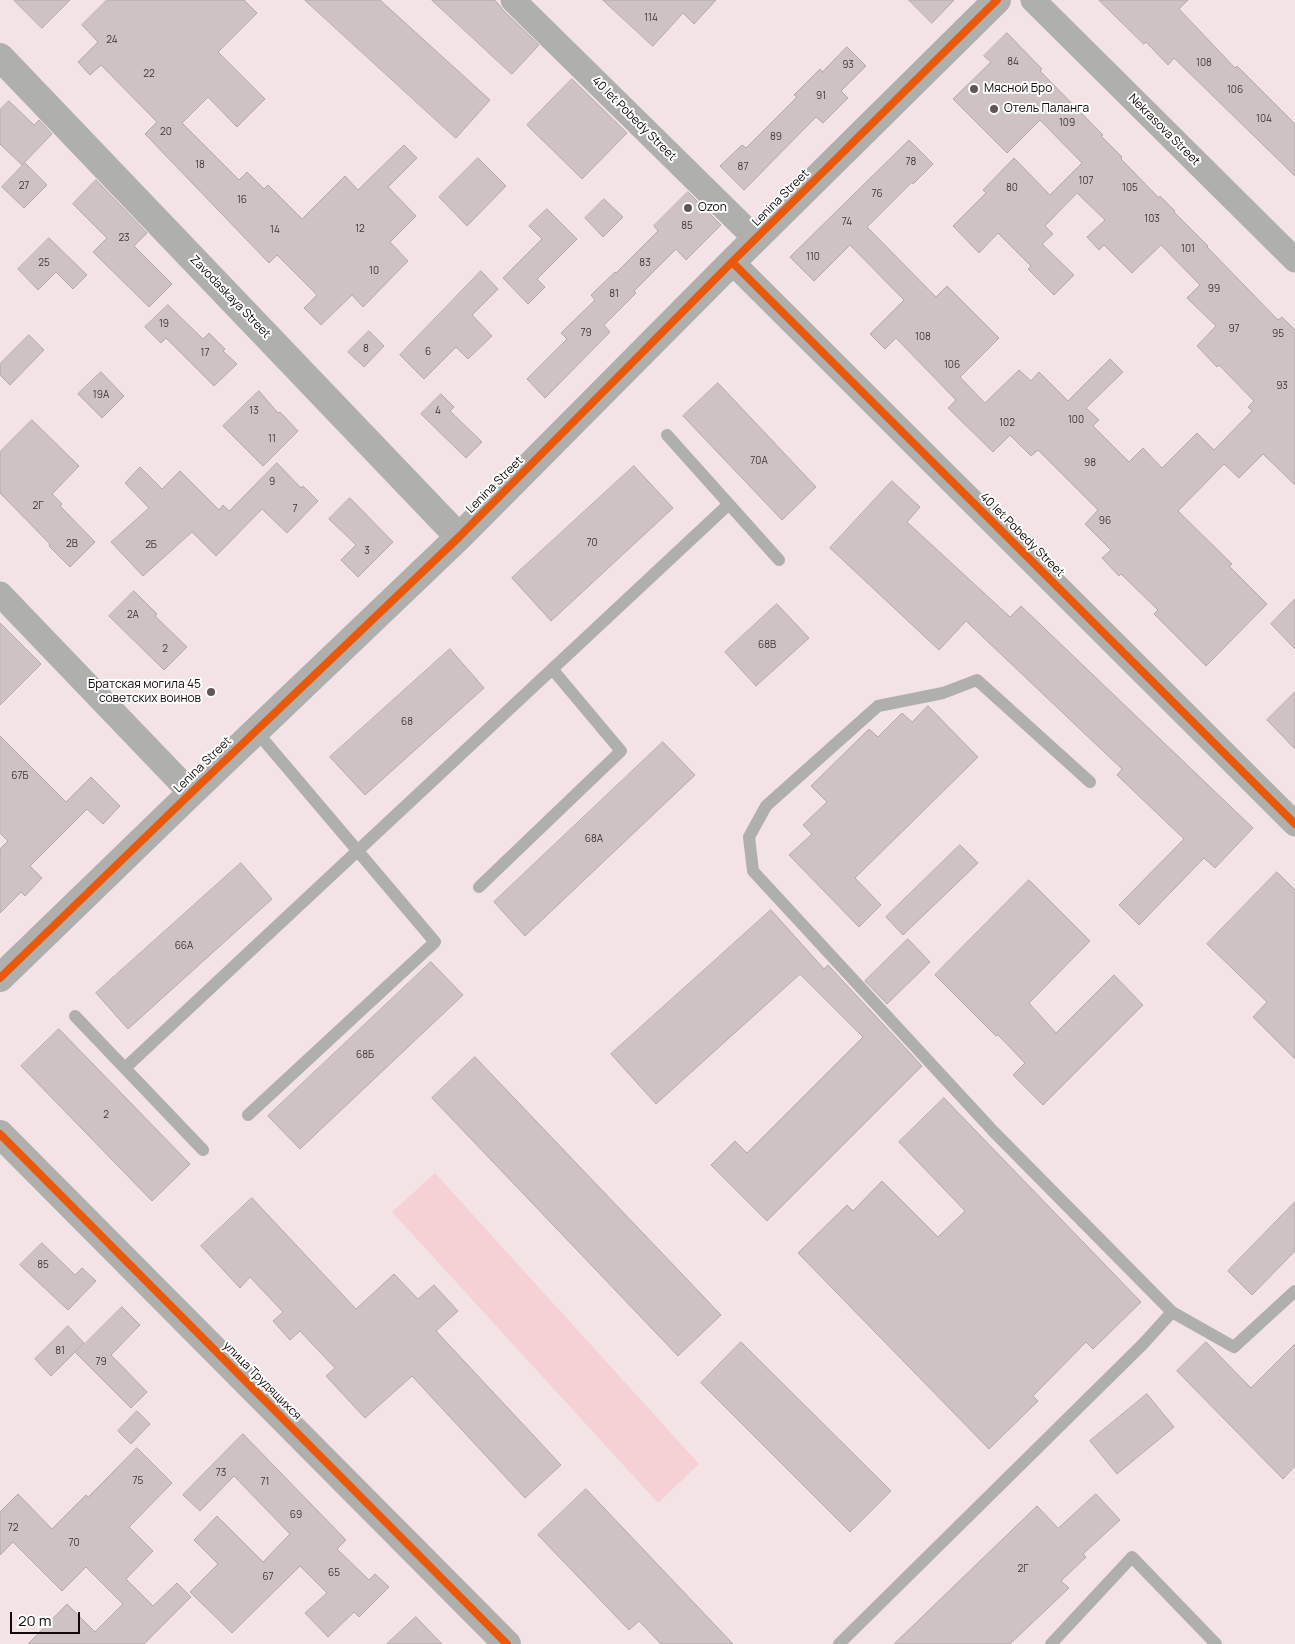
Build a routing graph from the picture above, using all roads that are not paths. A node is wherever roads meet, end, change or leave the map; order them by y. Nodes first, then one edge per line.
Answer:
1 (513, 0) edge
2 (1033, 0) edge
3 (992, 2) edge
4 (0, 57) edge
5 (756, 239) junction
6 (1295, 260) edge
7 (732, 262) junction
8 (667, 435) dead end
9 (729, 504) junction
10 (459, 537) junction
11 (779, 560) dead end
12 (0, 594) edge
13 (553, 670) junction
14 (256, 731) junction
15 (1090, 782) dead end
16 (190, 793) junction
17 (1291, 813) edge
18 (357, 851) junction
19 (478, 887) dead end
20 (0, 978) edge
21 (75, 1016) dead end
22 (124, 1068) junction
23 (248, 1115) dead end
24 (0, 1134) edge
25 (203, 1150) dead end
26 (1295, 1291) edge
27 (1172, 1312) junction
28 (507, 1644) edge
29 (839, 1644) edge
30 (1051, 1644) edge
31 (1216, 1644) edge

1 - 5 street, 40 let Pobedy Street
2 - 6 street, Nekrasova Street
3 - 5 street, Lenina Street
4 - 10 street, Zavodaskaya Street
5 - 7 street, Lenina Street
7 - 10 street, Lenina Street
7 - 17 street, 40 let Pobedy Street
8 - 9 lane
9 - 11 lane
9 - 13 lane
10 - 14 street, Lenina Street
12 - 16 street
13 - 18 lane
13 - 19 lane
14 - 16 street, Lenina Street
14 - 18 lane
15 - 27 lane
16 - 20 street, Lenina Street
18 - 22 lane
18 - 23 lane
21 - 22 lane
22 - 25 lane
24 - 28 street, улица Трудящихся
26 - 27 lane
27 - 29 lane
30 - 31 lane

